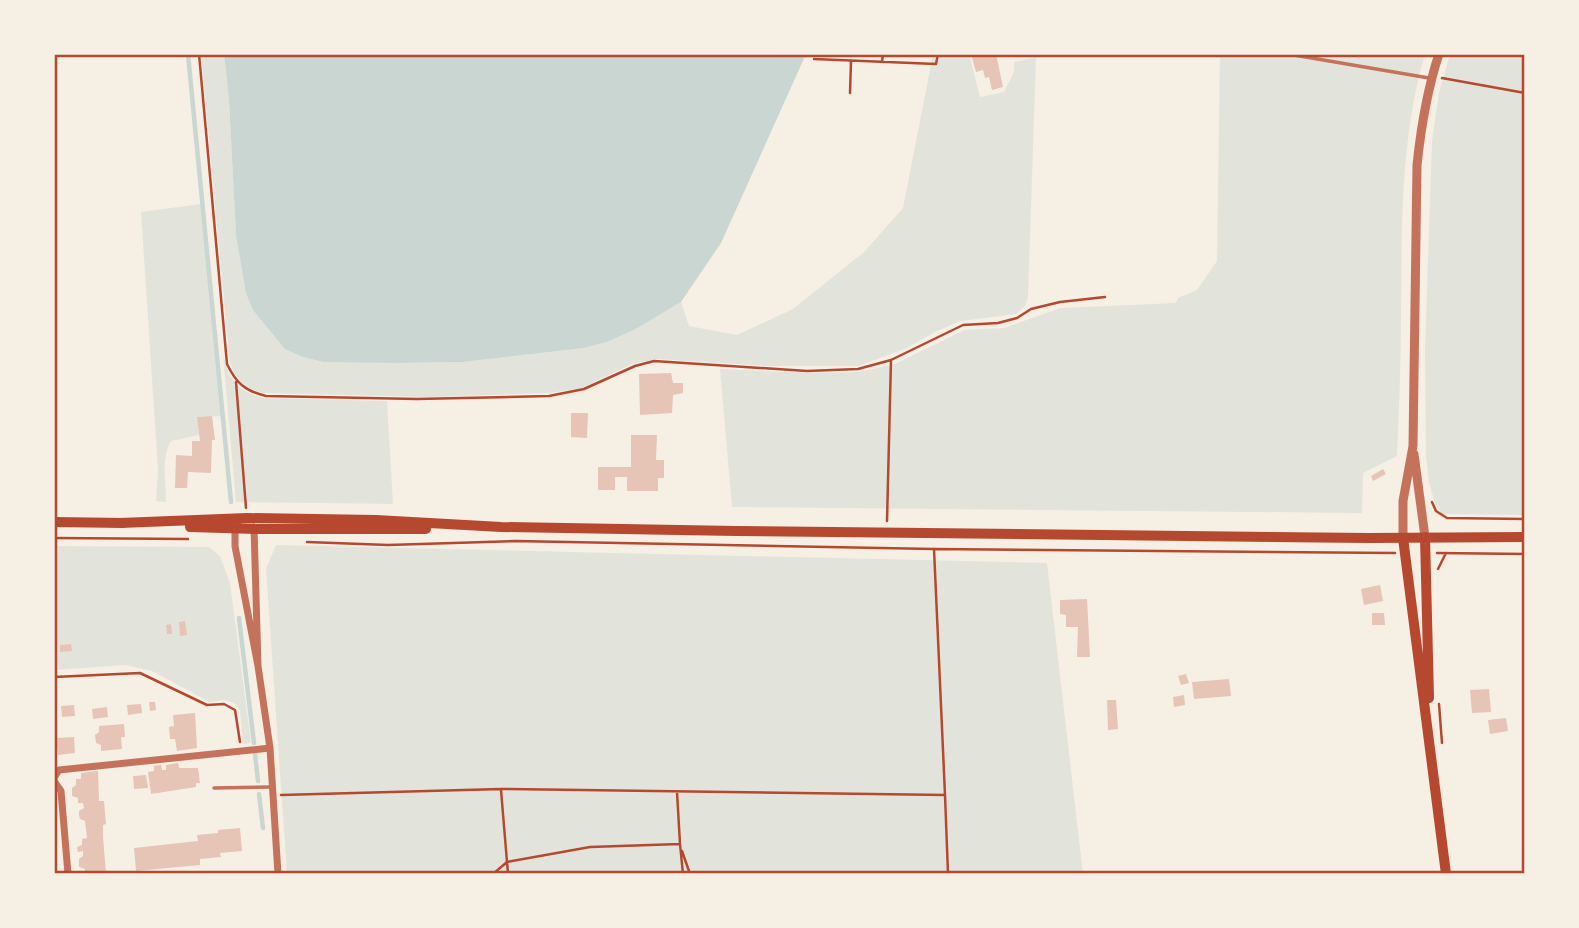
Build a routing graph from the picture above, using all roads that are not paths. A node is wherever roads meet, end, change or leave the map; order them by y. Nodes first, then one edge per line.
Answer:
1 (1288, 54) edge
2 (1439, 54) edge
3 (1431, 79) junction
4 (1412, 446) junction
5 (247, 518) junction
6 (54, 522) edge
7 (120, 523) junction
8 (501, 527) junction
9 (235, 529) junction
10 (256, 529) junction
11 (1425, 537) junction
12 (1525, 537) edge
13 (1403, 538) junction
14 (258, 666) junction
15 (1430, 737) junction
16 (270, 748) junction
17 (54, 780) edge
18 (273, 786) junction
19 (214, 788) dead end
20 (68, 874) edge
21 (278, 874) edge
22 (1446, 874) edge

1 - 3 lane
2 - 3 street
3 - 4 street
4 - 11 street
4 - 13 street
5 - 7 main road
5 - 8 main road
5 - 9 street
5 - 10 street
6 - 7 main road
7 - 9 main road
8 - 10 main road
8 - 13 main road
9 - 10 main road
9 - 14 street
10 - 14 street
11 - 12 main road
11 - 13 main road
11 - 15 main road
13 - 15 main road
14 - 16 street
15 - 22 main road
16 - 17 street
16 - 18 street
17 - 20 street
18 - 19 lane
18 - 21 street

